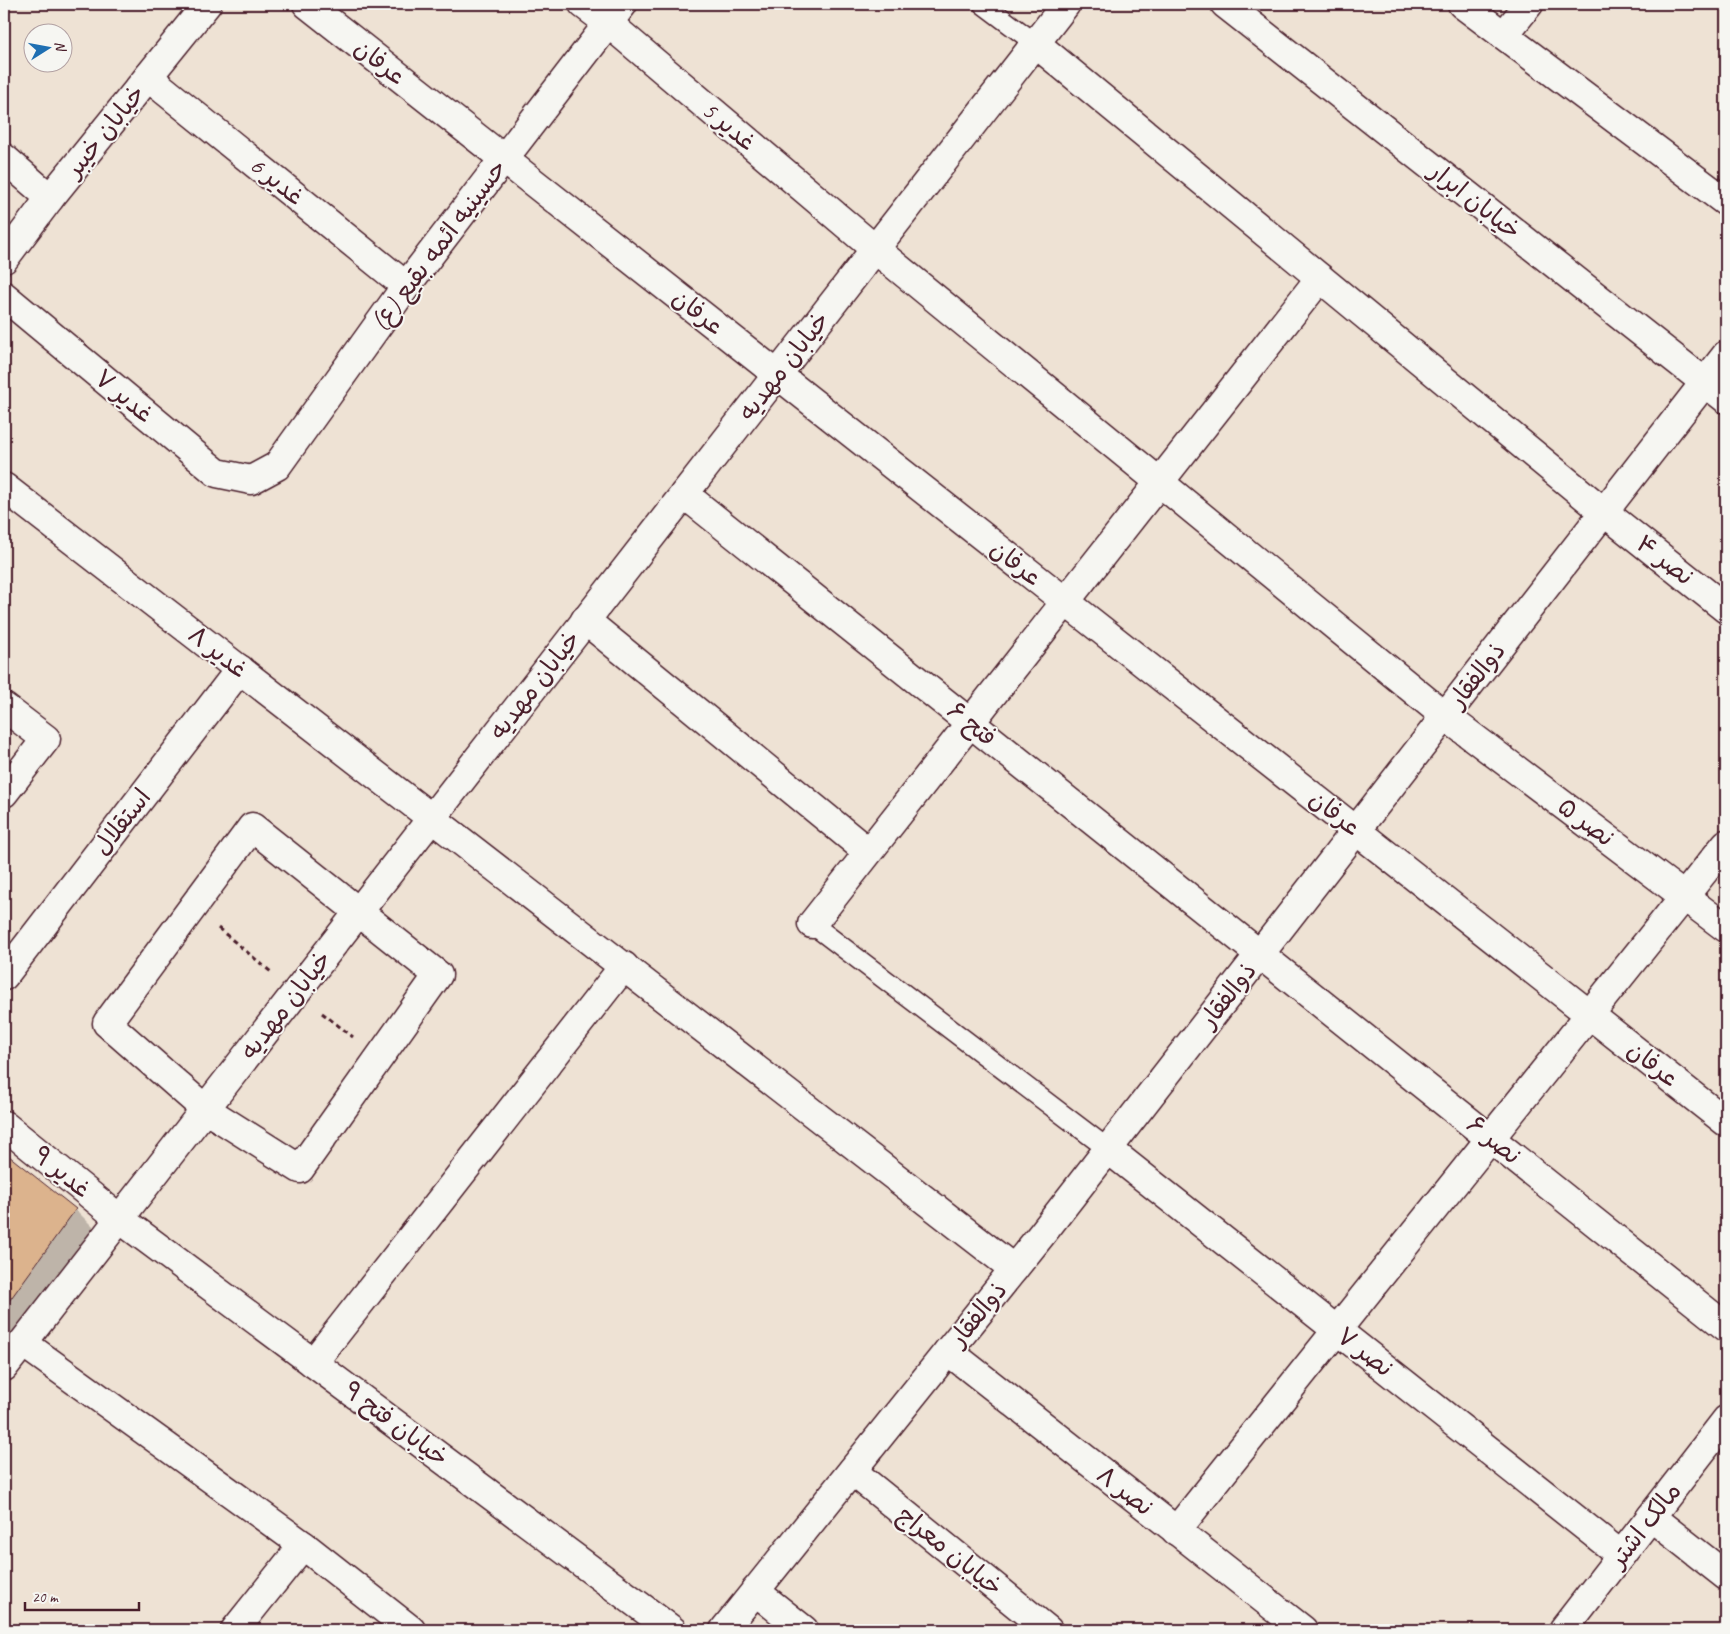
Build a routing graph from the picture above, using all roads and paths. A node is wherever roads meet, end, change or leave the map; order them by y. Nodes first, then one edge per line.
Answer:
1 (207, 4) edge
2 (307, 4) edge
3 (583, 4) edge
4 (982, 4) edge
5 (1066, 4) edge
6 (1224, 4) edge
7 (1462, 4) edge
8 (1529, 4) edge
9 (616, 14) edge
10 (1504, 35) junction
11 (1035, 43) junction
12 (148, 76) junction
13 (4, 158) edge
14 (504, 159) junction
15 (50, 198) junction
16 (1726, 202) edge
17 (875, 249) junction
18 (4, 259) edge
19 (1320, 278) junction
20 (406, 286) junction
21 (4, 296) edge
22 (1726, 355) edge
23 (777, 374) junction
24 (1705, 382) junction
25 (1726, 399) edge
26 (251, 480) joint
27 (1159, 482) junction
28 (4, 487) edge
29 (684, 494) junction
30 (1604, 512) junction
31 (1065, 601) junction
32 (1726, 609) edge
33 (585, 620) junction
34 (240, 669) junction
35 (4, 707) edge
36 (1445, 716) junction
37 (970, 722) junction
38 (4, 793) edge
39 (432, 817) junction
40 (1356, 830) junction
41 (1726, 844) edge
42 (868, 852) junction
43 (1684, 897) junction
44 (358, 912) junction
45 (812, 924) joint
46 (1726, 928) edge
47 (1260, 954) junction
48 (624, 966) junction
49 (4, 976) edge
50 (1590, 1015) junction
51 (205, 1109) junction
52 (1726, 1122) edge
53 (4, 1125) edge
54 (1491, 1138) junction
55 (1108, 1150) junction
56 (120, 1219) junction
57 (1014, 1269) junction
58 (1726, 1327) edge
59 (1337, 1330) junction
60 (23, 1343) junction
61 (948, 1352) junction
62 (313, 1362) junction
63 (4, 1367) edge
64 (1726, 1420) edge
65 (852, 1471) junction
66 (1651, 1517) junction
67 (1176, 1531) junction
68 (303, 1545) junction
69 (1621, 1555) junction
70 (1726, 1576) edge
71 (755, 1592) junction
72 (235, 1630) edge
73 (411, 1630) edge
74 (672, 1630) edge
75 (724, 1630) edge
76 (804, 1630) edge
77 (1048, 1630) edge
78 (1302, 1630) edge
79 (1563, 1630) edge

1 - 12 street, خیابان خیبر
2 - 14 street, عرفان
3 - 9 street, غدیر 5
4 - 11 lane
5 - 11 street, خیابان مهدیه
6 - 24 street, خیابان ابرار
7 - 10 street
8 - 10 street
9 - 14 street, حسینیه ائمه بقیع (ع)
9 - 17 street, غدیر 5
10 - 16 street
11 - 17 street, خیابان مهدیه
11 - 19 street, نصر ۴
12 - 15 street, خیابان خیبر
12 - 20 street, غدیر 6
13 - 15 street
14 - 20 street, حسینیه ائمه بقیع (ع)
14 - 23 street, عرفان
15 - 18 street, خیابان خیبر
17 - 23 street, خیابان مهدیه
17 - 27 street, غدیر 5
19 - 27 street
19 - 30 street, نصر ۴
20 - 26 street, حسینیه ائمه بقیع (ع)
21 - 26 street, غدیر ۷
22 - 24 street, ذوالفقار
23 - 29 street, خیابان مهدیه
23 - 31 street, عرفان
24 - 25 street, خیابان ابرار
24 - 30 street, ذوالفقار
27 - 31 street
27 - 36 street, نصر ۵
28 - 34 street, غدیر ۸
29 - 33 street, خیابان مهدیه
29 - 37 street, فتح ۶
30 - 32 street, نصر ۴
30 - 36 street, ذوالفقار
31 - 37 street
31 - 40 street, عرفان
33 - 39 street, خیابان مهدیه
33 - 42 street
34 - 39 street, غدیر ۸
34 - 49 street, استقلال
35 - 38 street
36 - 40 street, ذوالفقار
36 - 43 street, نصر ۵
37 - 42 street
37 - 47 street, فتح ۶
39 - 44 street, خیابان مهدیه
39 - 48 street, غدیر ۸
40 - 47 street, ذوالفقار
40 - 50 street, عرفان
41 - 43 street
42 - 45 street
43 - 46 street, نصر ۵
43 - 50 street
44 - 51 street, خیابان مهدیه
44 - 51 street
44 - 51 street
45 - 55 lane
47 - 54 street, نصر ۶
47 - 55 street, ذوالفقار
48 - 57 street, غدیر ۸
48 - 62 street
50 - 52 street, عرفان
50 - 54 street
51 - 56 street, خیابان مهدیه
53 - 56 street, غدیر ۹
54 - 58 street, نصر ۶
54 - 59 street
55 - 57 street, ذوالفقار
55 - 59 street, نصر ۷
56 - 60 street, خیابان مهدیه
56 - 62 street, خیابان فتح ۹
57 - 61 street, ذوالفقار
59 - 67 street
59 - 69 street, نصر ۷
60 - 63 street, خیابان مهدیه
60 - 68 street
61 - 65 street, ذوالفقار
61 - 67 street, نصر ۸
62 - 74 street, خیابان فتح ۹
64 - 66 street, مالک اشتر
65 - 71 street, ذوالفقار
65 - 77 street, خیابان معراج
66 - 69 street, مالک اشتر
66 - 70 street
67 - 78 street, نصر ۸
68 - 72 street
68 - 73 street
69 - 79 street, مالک اشتر
71 - 75 street, ذوالفقار
71 - 76 street

